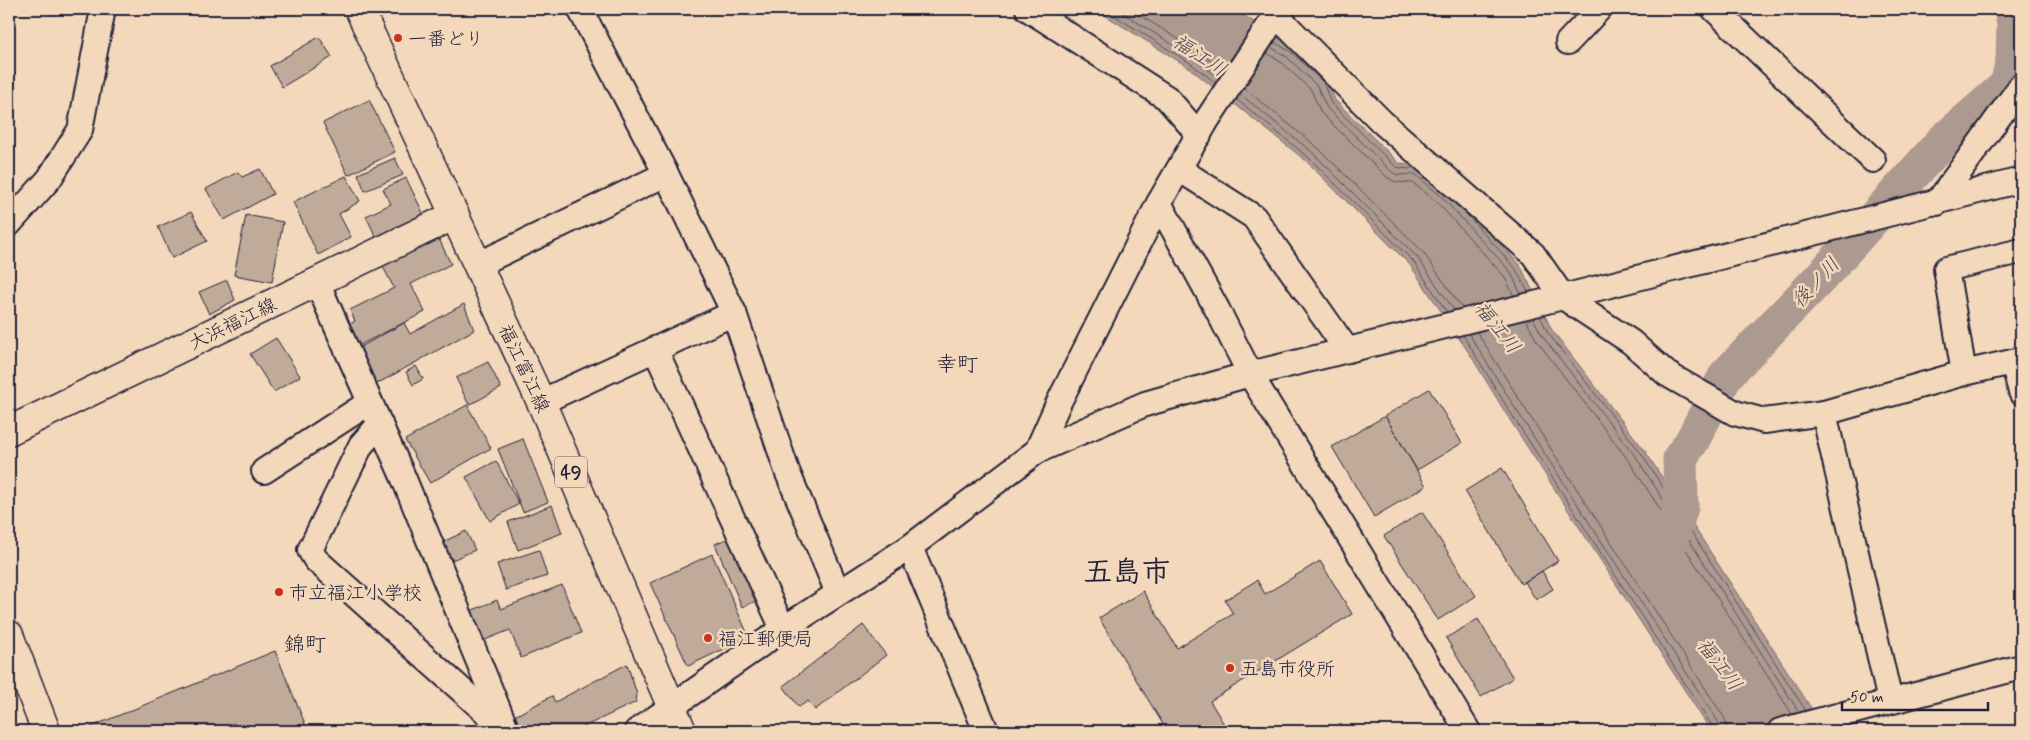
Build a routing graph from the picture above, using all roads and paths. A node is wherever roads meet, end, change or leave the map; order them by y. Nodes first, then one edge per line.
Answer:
1 (103, 9) edge
2 (359, 9) edge
3 (580, 9) edge
4 (1028, 9) edge
5 (1599, 9) edge
6 (1714, 9) edge
7 (1278, 12) edge
8 (1568, 42) dead end
9 (2021, 86) edge
10 (1203, 128) junction
11 (1873, 160) dead end
12 (1179, 169) junction
13 (666, 174) junction
14 (2021, 180) edge
15 (1937, 202) junction
16 (1159, 203) junction
17 (455, 216) junction
18 (9, 224) edge
19 (2021, 251) edge
20 (477, 264) junction
21 (317, 282) junction
22 (1563, 297) junction
23 (734, 314) junction
24 (655, 349) junction
25 (1347, 350) junction
26 (2017, 361) edge
27 (1964, 372) junction
28 (1250, 374) junction
29 (2021, 392) edge
30 (370, 402) junction
31 (541, 402) junction
32 (1824, 413) junction
33 (380, 424) junction
34 (9, 431) edge
35 (1037, 451) junction
36 (264, 471) dead end
37 (910, 547) junction
38 (838, 593) junction
39 (783, 629) junction
40 (9, 635) edge
41 (2021, 667) edge
42 (1890, 701) junction
43 (677, 719) edge
44 (46, 731) edge
45 (507, 731) edge
46 (637, 731) edge
47 (986, 731) edge
48 (1468, 731) edge
49 (1780, 731) edge

1 - 18 street
2 - 17 main road, 福江富江線 / 49
3 - 13 street
4 - 10 street
5 - 8 street
6 - 11 street
7 - 10 street
7 - 22 street
9 - 15 street
10 - 12 street
12 - 16 street
12 - 25 street
13 - 20 street
13 - 23 street
14 - 15 street
15 - 22 street
16 - 28 street
16 - 35 street
17 - 20 main road, 福江富江線 / 49
17 - 21 main road, 大浜福江線
19 - 27 street
20 - 31 main road, 福江富江線 / 49
21 - 30 street
21 - 34 main road, 大浜福江線
22 - 25 street
22 - 32 street
23 - 24 street
23 - 38 street
24 - 31 street
24 - 39 street
25 - 28 street
26 - 27 street
26 - 29 street
27 - 32 street
28 - 35 street
28 - 48 street
30 - 33 street
30 - 36 street
31 - 43 main road, 福江富江線 / 49
32 - 42 street
33 - 45 street
33 - 45 street
35 - 37 street
37 - 38 street
37 - 47 street
38 - 39 street
39 - 43 street
40 - 44 main road
41 - 42 street
42 - 49 street
43 - 46 street

